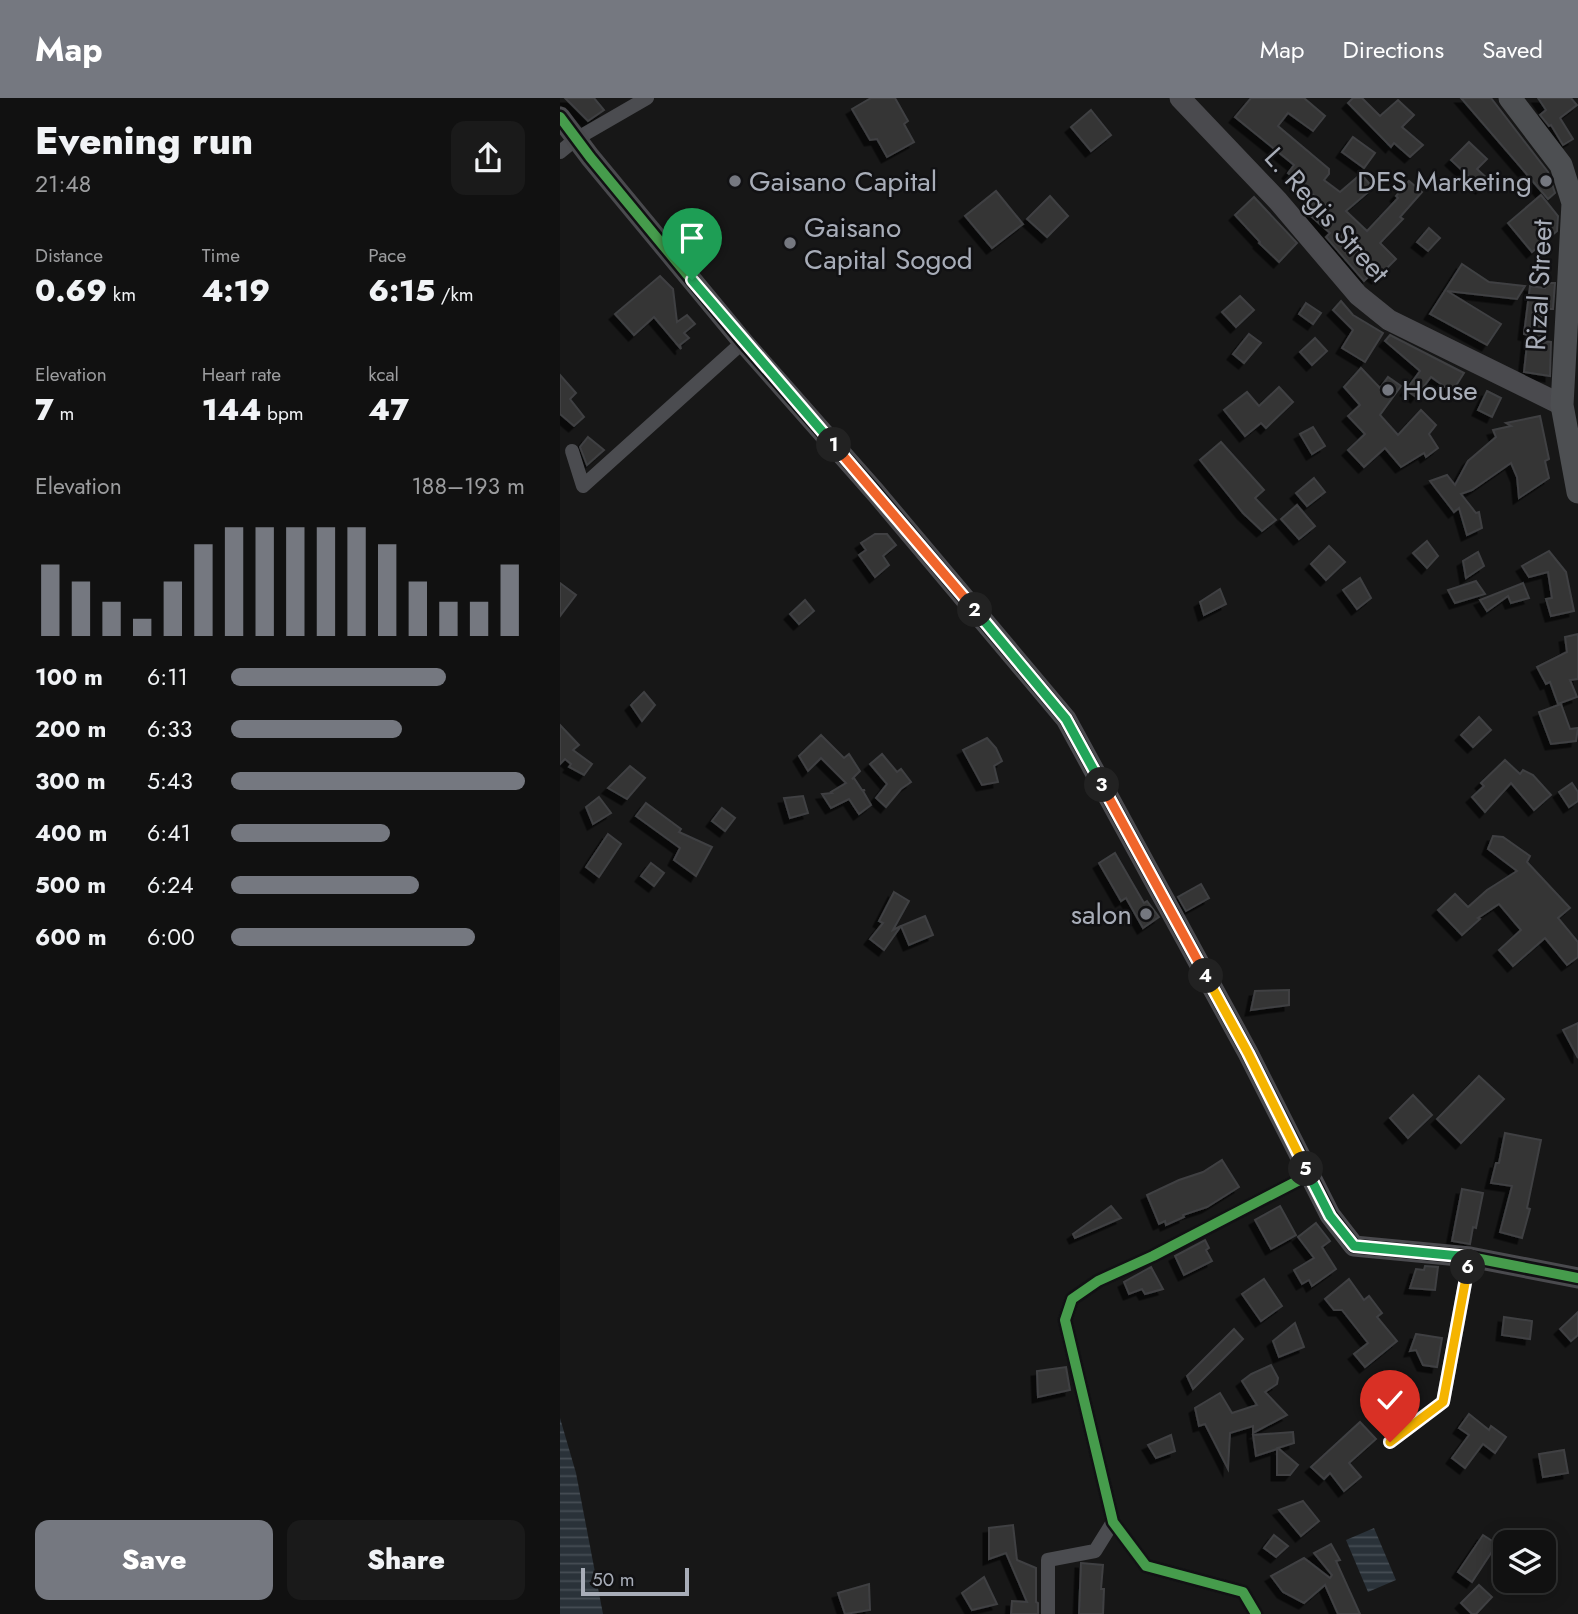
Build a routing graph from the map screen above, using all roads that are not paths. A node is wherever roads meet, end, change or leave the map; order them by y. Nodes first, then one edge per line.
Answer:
1 (648, 98) edge
2 (1180, 98) edge
3 (1510, 98) edge
4 (560, 117) edge
5 (568, 146) edge
6 (1575, 203) edge
7 (743, 342) junction
8 (1562, 405) junction
9 (572, 451) dead end
10 (1578, 492) edge
11 (1309, 1175) junction
12 (1470, 1257) junction
13 (1578, 1278) edge
14 (1390, 1442) dead end
15 (1113, 1522) junction
16 (1048, 1614) edge
17 (1256, 1614) edge

1 - 5 street
2 - 8 street, L. Regis Street
3 - 6 main road, Rizal Street
4 - 5 street
5 - 7 street
6 - 8 main road, Rizal Street
7 - 9 street
7 - 11 street
8 - 10 main road, Rizal Street
11 - 12 street
11 - 15 street
12 - 13 street
12 - 14 street
15 - 16 street
15 - 17 street

